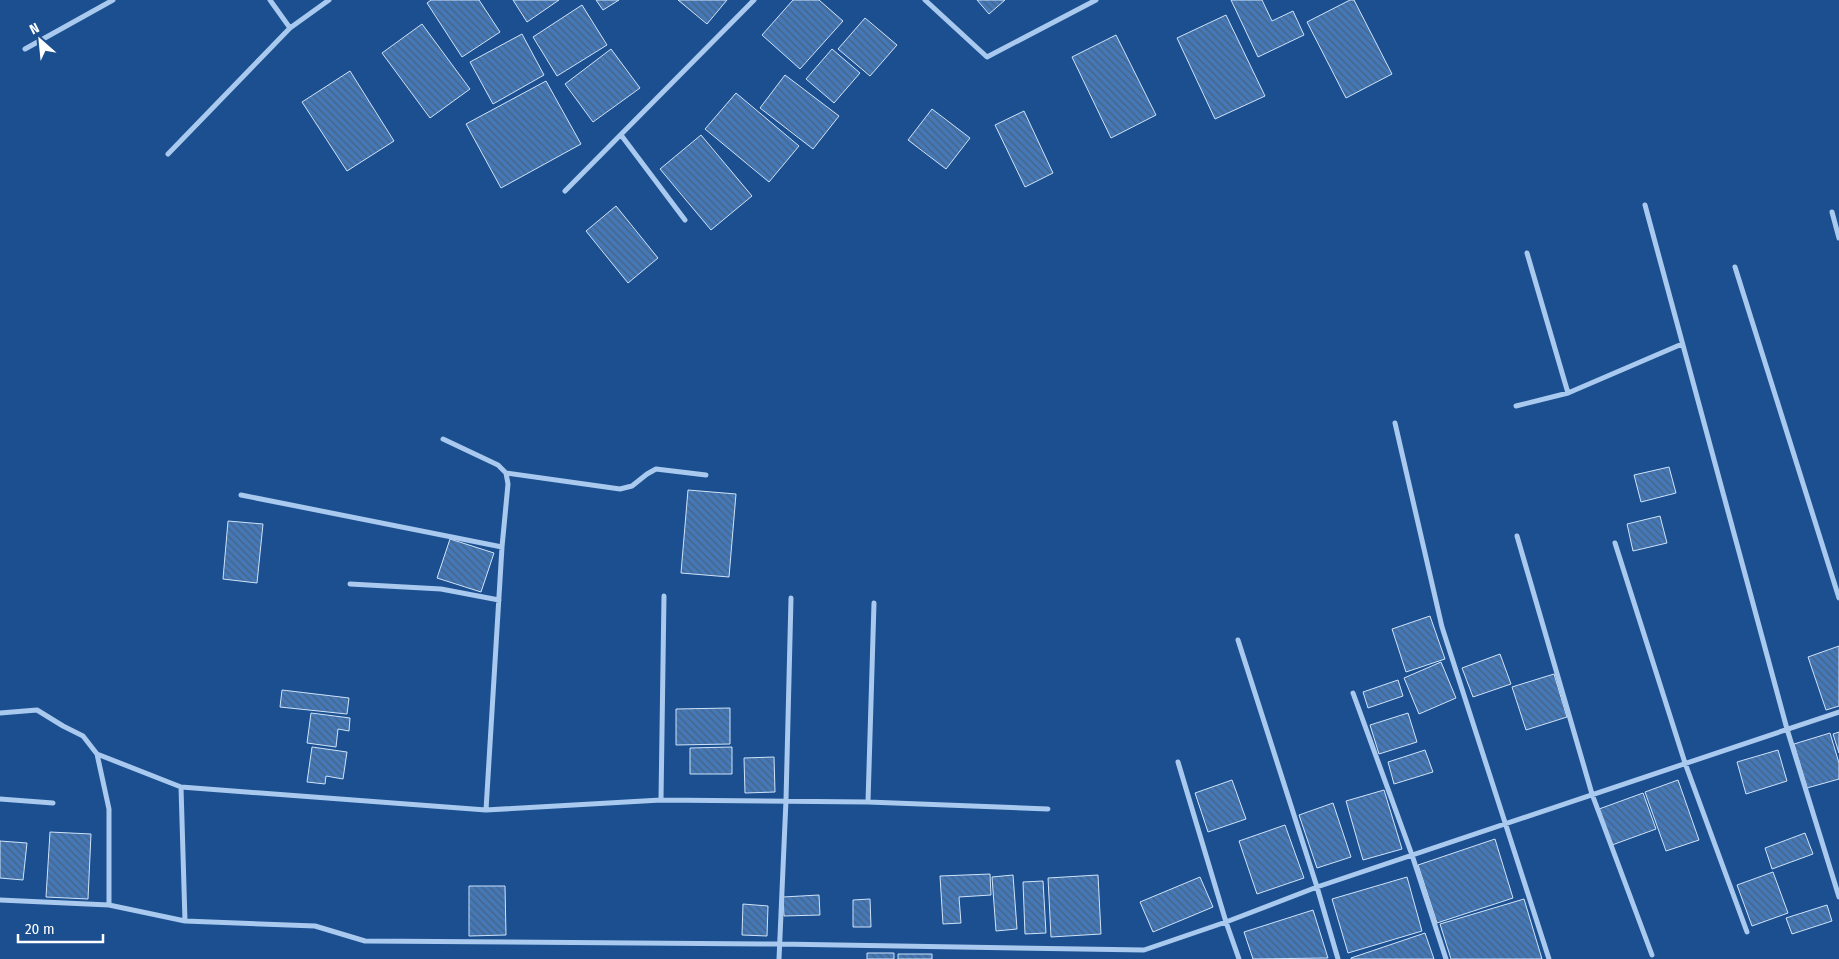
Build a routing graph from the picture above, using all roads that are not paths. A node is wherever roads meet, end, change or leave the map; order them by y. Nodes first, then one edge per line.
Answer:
1 (113, 0) edge
2 (270, 0) edge
3 (330, 0) edge
4 (754, 0) edge
5 (925, 0) edge
6 (1096, 0) edge
7 (290, 28) junction
8 (25, 50) dead end
9 (621, 135) junction
10 (168, 154) dead end
11 (565, 191) dead end
12 (1645, 205) dead end
13 (1832, 212) dead end
14 (685, 220) dead end
15 (1839, 238) edge
16 (1527, 253) dead end
17 (1735, 267) dead end
18 (1682, 344) junction
19 (1568, 393) junction
20 (1516, 406) dead end
21 (1395, 422) dead end
22 (443, 439) dead end
23 (506, 473) junction
24 (706, 475) dead end
25 (241, 495) dead end
26 (1517, 536) dead end
27 (1615, 543) dead end
28 (502, 547) junction
29 (350, 584) dead end
30 (664, 596) dead end
31 (791, 598) dead end
32 (1839, 598) edge
33 (499, 600) junction
34 (874, 603) dead end
35 (1238, 640) dead end
36 (1354, 693) dead end
37 (1839, 712) edge
38 (0, 713) edge
39 (1787, 729) junction
40 (97, 754) junction
41 (1178, 762) dead end
42 (1685, 763) junction
43 (181, 787) junction
44 (1592, 794) junction
45 (0, 799) edge
46 (661, 800) junction
47 (786, 800) junction
48 (868, 802) junction
49 (53, 803) dead end
50 (1048, 809) dead end
51 (486, 810) junction
52 (1505, 824) junction
53 (1412, 855) junction
54 (1317, 887) junction
55 (1839, 897) edge
56 (0, 900) edge
57 (109, 905) junction
58 (185, 920) junction
59 (1226, 922) junction
60 (1748, 932) dead end
61 (779, 944) junction
62 (1652, 955) dead end
63 (779, 959) edge
64 (1239, 959) edge
65 (1338, 959) edge
66 (1446, 959) edge
67 (1549, 959) edge

1 - 8 street
2 - 7 street
3 - 7 street
4 - 9 street
5 - 6 street
7 - 10 street
9 - 11 street
9 - 14 street
12 - 18 street
13 - 15 street
16 - 19 street
17 - 32 street
18 - 19 street
18 - 39 street
19 - 20 street
21 - 52 street
22 - 23 street
23 - 24 street
23 - 28 street
25 - 28 street
26 - 44 street
27 - 42 street
28 - 33 street
29 - 33 street
30 - 46 street
31 - 47 street
33 - 51 street
34 - 48 street
35 - 54 street
36 - 53 street
37 - 39 street
38 - 40 street
39 - 42 street
39 - 55 street
40 - 43 street
40 - 57 street
41 - 59 street
42 - 44 street
42 - 60 street
43 - 51 street
43 - 58 street
44 - 52 street
44 - 62 street
45 - 49 street
46 - 47 street
46 - 51 street
47 - 48 street
47 - 61 street
48 - 50 street
52 - 53 street
52 - 67 street
53 - 54 street
53 - 66 street
54 - 59 street
54 - 65 street
56 - 57 street
57 - 58 street
58 - 61 street
59 - 61 street
59 - 64 street
61 - 63 street

